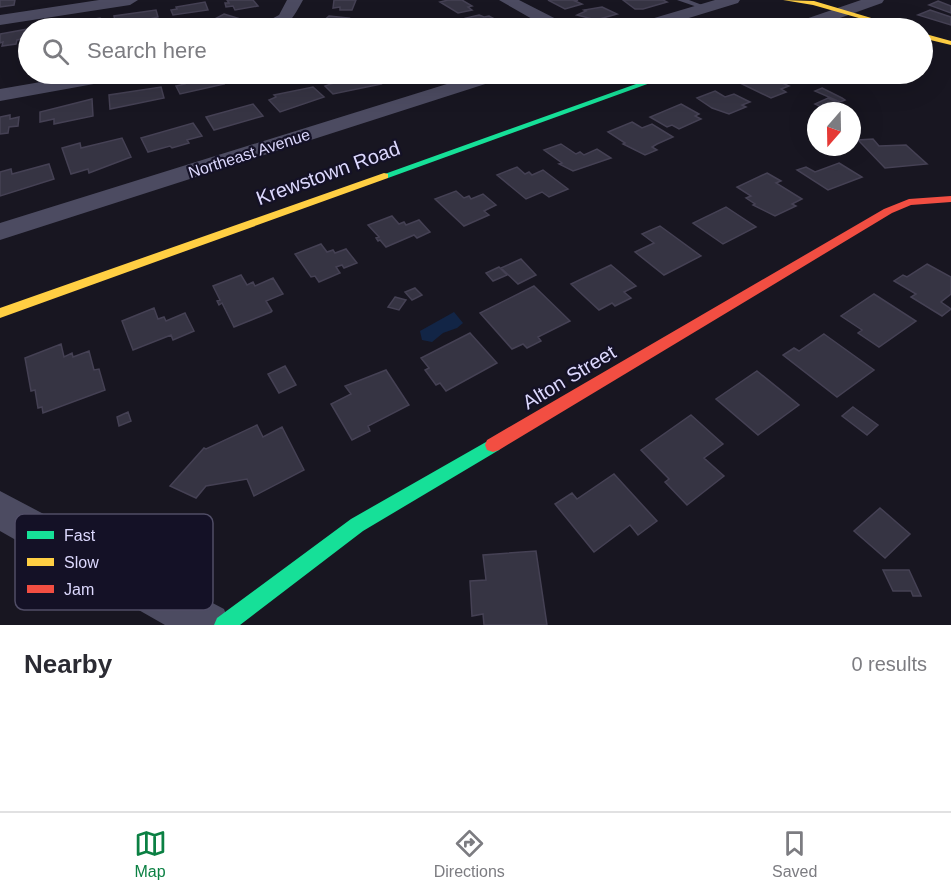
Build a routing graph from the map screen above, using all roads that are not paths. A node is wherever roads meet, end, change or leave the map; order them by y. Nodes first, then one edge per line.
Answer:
1 (130, 0) edge
2 (295, 0) edge
3 (507, 0) edge
4 (681, 0) edge
5 (732, 0) edge
6 (787, 0) edge
7 (876, 0) edge
8 (812, 1) edge
9 (706, 8) junction
10 (844, 12) junction
11 (285, 18) edge
12 (541, 18) edge
13 (673, 18) edge
14 (826, 18) edge
15 (865, 18) edge
16 (0, 20) edge
17 (933, 38) edge
18 (951, 43) edge
19 (61, 84) edge
20 (466, 84) edge
21 (632, 84) edge
22 (0, 95) edge
23 (951, 199) edge
24 (0, 232) edge
25 (0, 313) edge
26 (0, 510) edge
27 (15, 518) edge
28 (181, 610) edge
29 (208, 625) edge
30 (224, 625) edge

1 - 16 street
2 - 11 street
3 - 12 street
4 - 9 lane
5 - 9 street
6 - 8 street
7 - 10 street
8 - 10 street
9 - 13 street
10 - 14 street
10 - 15 street
17 - 18 street
19 - 22 street
20 - 24 street, Northeast Avenue
21 - 25 street, Krewstown Road
23 - 30 street, Alton Street
26 - 27 street
28 - 29 street

